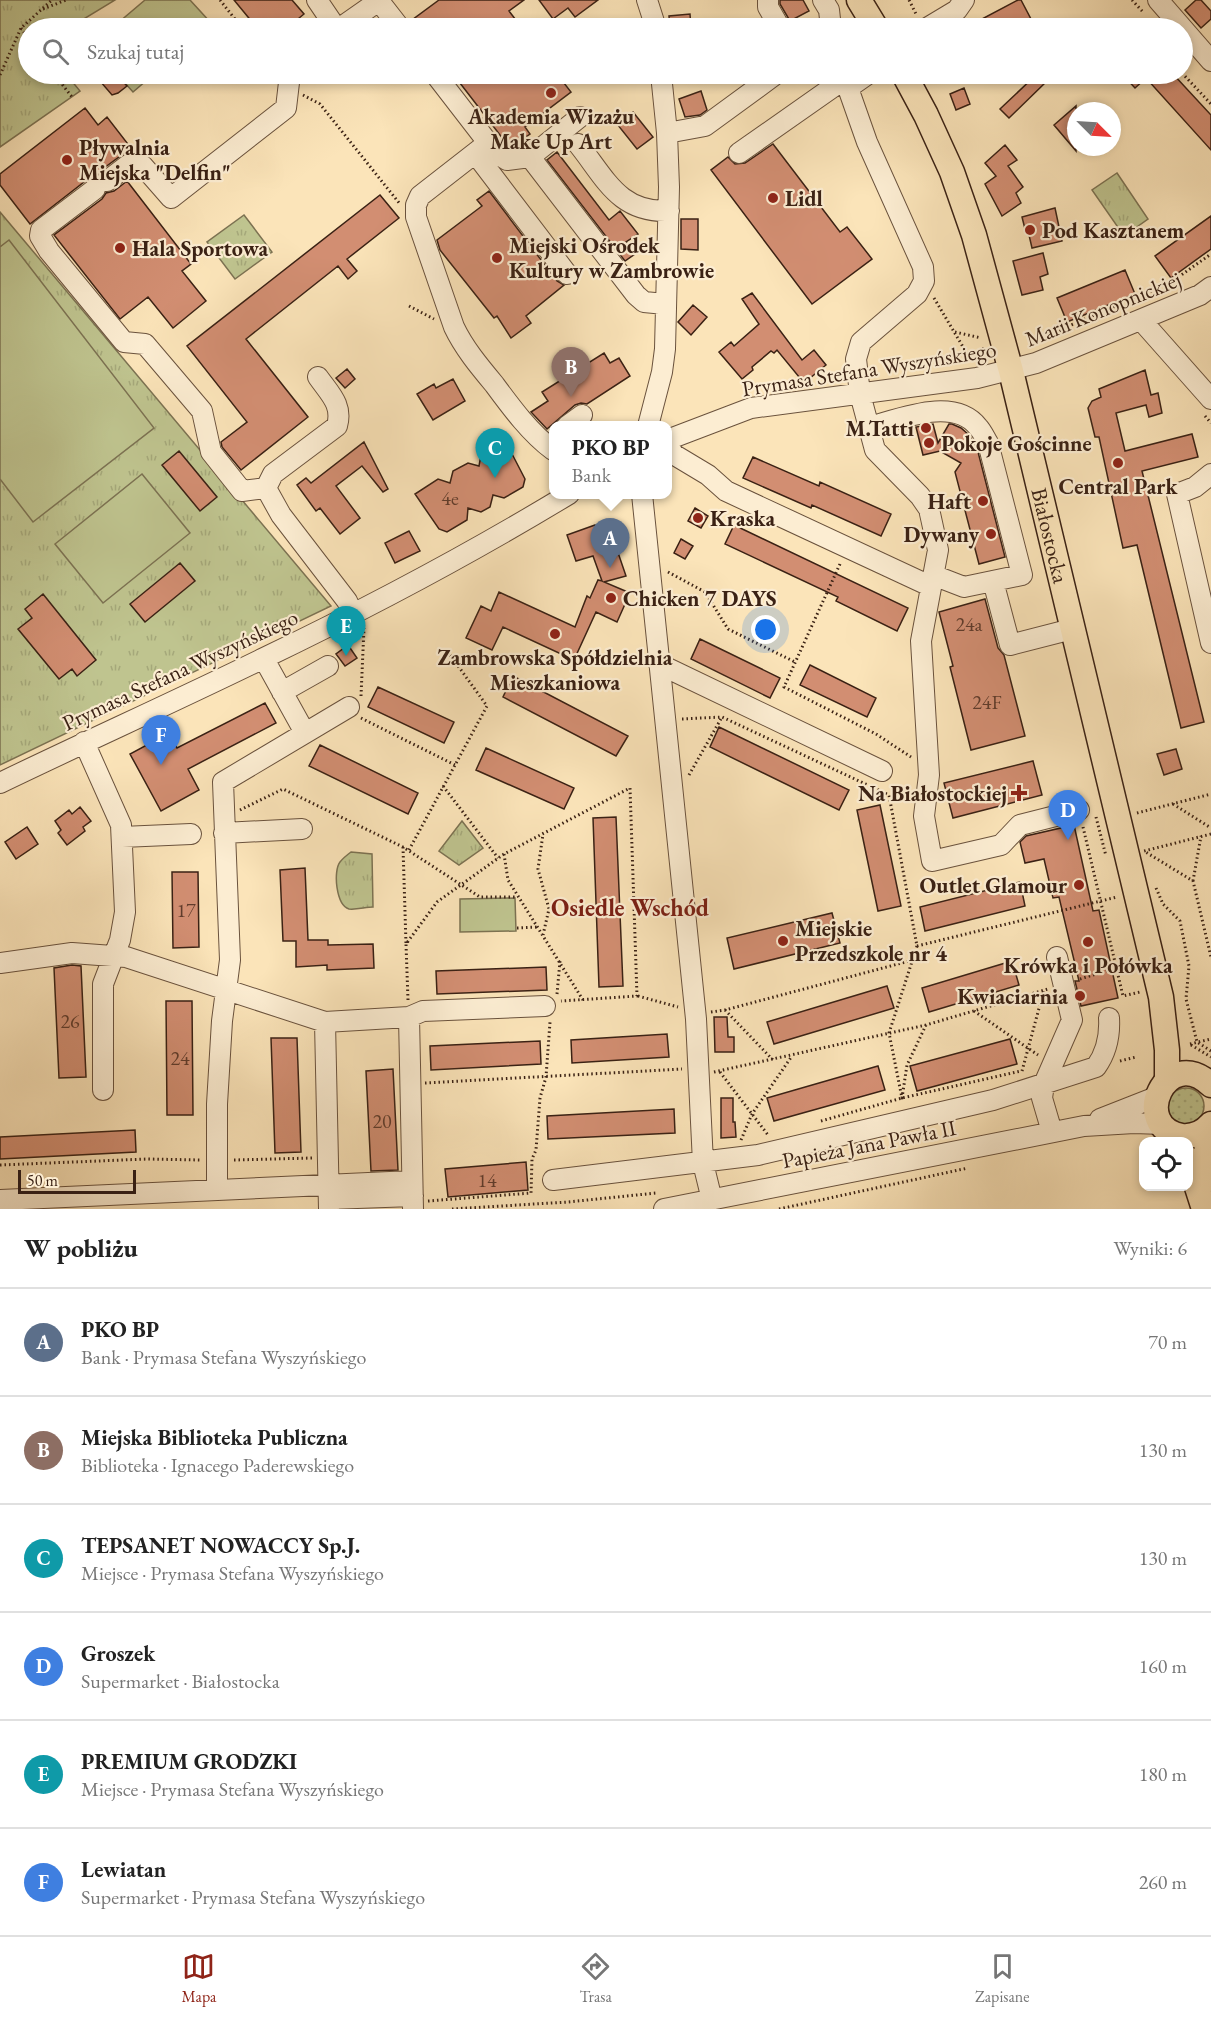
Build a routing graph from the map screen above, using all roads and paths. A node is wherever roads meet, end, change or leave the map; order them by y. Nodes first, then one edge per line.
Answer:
1 (52, 0) edge
2 (66, 0) edge
3 (220, 0) edge
4 (316, 0) edge
5 (647, 0) edge
6 (768, 0) edge
7 (823, 0) edge
8 (858, 0) edge
9 (876, 0) edge
10 (964, 0) edge
11 (1158, 0) edge
12 (380, 1) edge
13 (42, 9) junction
14 (32, 18) edge
15 (234, 18) edge
16 (330, 18) edge
17 (354, 18) edge
18 (393, 18) edge
19 (653, 18) edge
20 (775, 18) edge
21 (830, 18) edge
22 (862, 18) edge
23 (870, 18) edge
24 (886, 18) edge
25 (944, 18) edge
26 (1174, 18) edge
27 (18, 35) edge
28 (1193, 40) edge
29 (1211, 61) edge
30 (0, 75) edge
31 (62, 84) edge
32 (289, 84) edge
33 (293, 84) edge
34 (441, 84) edge
35 (662, 84) edge
36 (762, 84) edge
37 (837, 84) edge
38 (845, 84) edge
39 (911, 84) edge
40 (1192, 84) edge
41 (72, 98) dead end
42 (1211, 104) edge
43 (580, 117) dead end
44 (667, 133) junction
45 (578, 144) dead end
46 (481, 148) junction
47 (740, 153) dead end
48 (530, 157) junction
49 (669, 211) junction
50 (416, 217) junction
51 (1211, 254) edge
52 (567, 274) dead end
53 (924, 281) junction
54 (1211, 287) edge
55 (665, 304) junction
56 (1141, 320) junction
57 (955, 332) junction
58 (990, 340) dead end
59 (1041, 342) dead end
60 (984, 348) dead end
61 (1011, 371) junction
62 (318, 377) dead end
63 (860, 394) junction
64 (1208, 407) edge
65 (649, 421) edge
66 (1211, 423) edge
67 (869, 428) junction
68 (672, 439) edge
69 (549, 442) edge
70 (672, 452) edge
71 (1211, 474) edge
72 (266, 488) junction
73 (562, 499) edge
74 (642, 499) edge
75 (848, 549) junction
76 (664, 570) dead end
77 (932, 581) junction
78 (993, 581) junction
79 (360, 610) junction
80 (1072, 629) junction
81 (1211, 643) edge
82 (448, 652) dead end
83 (264, 658) junction
84 (795, 662) junction
85 (659, 664) junction
86 (328, 666) dead end
87 (282, 692) junction
88 (357, 704) junction
89 (723, 717) junction
90 (680, 719) dead end
91 (305, 733) junction
92 (84, 742) junction
93 (455, 765) junction
94 (928, 768) junction
95 (882, 771) dead end
96 (685, 782) dead end
97 (0, 783) edge
98 (443, 786) junction
99 (1211, 794) edge
100 (1173, 804) junction
101 (1079, 810) joint
102 (1132, 814) dead end
103 (224, 825) junction
104 (1211, 828) edge
105 (302, 829) dead end
106 (543, 833) junction
107 (191, 834) dead end
108 (1211, 834) edge
109 (1201, 836) junction
110 (122, 837) junction
111 (1137, 845) dead end
112 (403, 847) junction
113 (409, 850) junction
114 (504, 854) junction
115 (1141, 855) dead end
116 (498, 858) junction
117 (1192, 881) junction
118 (460, 884) junction
119 (1155, 884) dead end
120 (517, 897) junction
121 (1119, 897) dead end
122 (1099, 901) junction
123 (538, 927) junction
124 (517, 928) dead end
125 (543, 935) junction
126 (406, 944) junction
127 (917, 946) junction
128 (114, 955) junction
129 (1057, 957) dead end
130 (1211, 957) edge
131 (913, 960) junction
132 (560, 961) junction
133 (0, 963) edge
134 (1116, 968) junction
135 (1063, 984) junction
136 (227, 990) junction
137 (1044, 990) junction
138 (1153, 994) junction
139 (637, 996) junction
140 (583, 1000) junction
141 (686, 1009) dead end
142 (724, 1010) junction
143 (548, 1011) joint
144 (974, 1011) junction
145 (710, 1012) dead end
146 (409, 1017) junction
147 (1109, 1018) dead end
148 (325, 1022) junction
149 (926, 1025) junction
150 (889, 1033) junction
151 (1211, 1039) edge
152 (1197, 1042) junction
153 (1028, 1048) junction
154 (1211, 1052) edge
155 (793, 1055) junction
156 (773, 1060) junction
157 (706, 1070) junction
158 (720, 1071) junction
159 (1022, 1071) junction
160 (1206, 1072) edge
161 (1047, 1075) junction
162 (546, 1077) junction
163 (410, 1083) junction
164 (1162, 1089) junction
165 (103, 1090) dead end
166 (902, 1098) junction
167 (752, 1114) junction
168 (813, 1123) dead end
169 (1084, 1126) junction
170 (1208, 1127) edge
171 (1052, 1132) junction
172 (1173, 1133) edge
173 (759, 1138) dead end
174 (749, 1140) dead end
175 (328, 1157) junction
176 (217, 1161) junction
177 (703, 1163) junction
178 (0, 1165) edge
179 (1193, 1175) edge
180 (1211, 1179) edge
181 (553, 1180) dead end
182 (217, 1190) junction
183 (329, 1197) edge
184 (413, 1197) edge
185 (0, 1200) edge
186 (712, 1200) junction
187 (667, 1205) edge
188 (452, 1209) edge
189 (1204, 1209) edge

1 - 13 path
2 - 13 path
3 - 15 path
4 - 16 street
5 - 19 street
6 - 20 street
7 - 21 street
8 - 22 street
8 - 23 main road
9 - 24 main road
10 - 25 street
11 - 26 street
12 - 17 street
12 - 18 street
13 - 14 path
27 - 30 path
28 - 29 street
31 - 41 path
32 - 72 street
33 - 50 path
34 - 46 street
35 - 44 street
36 - 44 street
37 - 47 street
38 - 53 street
39 - 61 main road, Białostocka
40 - 42 path
43 - 48 street
44 - 49 street
45 - 49 street
46 - 48 street
46 - 50 street
46 - 52 street
48 - 55 street
49 - 55 street
50 - 69 street
51 - 59 path
53 - 57 path
53 - 63 street
54 - 56 street, Marii Konopnickiej
55 - 65 street
56 - 61 street, Marii Konopnickiej
56 - 64 street
57 - 58 path
57 - 60 path
61 - 63 street, Prymasa Stefana Wyszyńskiego
61 - 80 main road, Białostocka
62 - 72 street
63 - 67 street
63 - 68 street, Prymasa Stefana Wyszyńskiego
64 - 66 path
67 - 77 street
67 - 78 street
70 - 75 street
71 - 81 street
72 - 79 street
73 - 79 street, Prymasa Stefana Wyszyńskiego
74 - 85 street
75 - 77 street
75 - 84 path
76 - 84 path
77 - 78 street
77 - 94 street
78 - 80 street
79 - 83 street, Prymasa Stefana Wyszyńskiego
79 - 88 path
80 - 138 main road, Białostocka
82 - 93 path
83 - 87 street
83 - 92 street, Prymasa Stefana Wyszyńskiego
84 - 94 path
85 - 95 street
85 - 157 street
86 - 87 street
87 - 91 street
88 - 91 street
88 - 93 path
89 - 90 path
89 - 96 path
89 - 127 path
91 - 103 street
92 - 97 street, Prymasa Stefana Wyszyńskiego
92 - 110 street
93 - 98 path
94 - 101 street
98 - 113 path
98 - 116 path
99 - 100 path
100 - 102 path
100 - 104 path
101 - 122 path
103 - 105 street
103 - 112 path
103 - 136 street
106 - 114 path
106 - 125 path
106 - 139 path
107 - 110 street
108 - 109 path
109 - 117 path
109 - 117 path
110 - 128 street
111 - 115 path
112 - 113 path
112 - 126 path
113 - 118 path
114 - 116 path
114 - 120 path
116 - 118 path
117 - 130 path
118 - 120 path
118 - 126 path
119 - 152 path
120 - 123 path
121 - 122 path
122 - 127 path
122 - 134 path
123 - 124 path
123 - 125 path
125 - 132 path
126 - 146 path
127 - 131 path
128 - 133 street
128 - 136 street
128 - 165 street
129 - 135 street
131 - 142 path
131 - 150 path
132 - 140 path
132 - 140 path
134 - 135 path
134 - 138 path
135 - 137 path
135 - 161 street
136 - 148 street
136 - 176 street
137 - 144 path
137 - 153 path
138 - 160 main road, Białostocka
138 - 164 main road, Białostocka
139 - 140 path
139 - 141 path
142 - 145 path
142 - 156 path
143 - 146 street
143 - 162 path
144 - 149 path
144 - 153 path
146 - 148 street
146 - 163 street
147 - 161 street
148 - 175 street
149 - 150 path
149 - 166 path
150 - 155 path
150 - 166 path
151 - 152 path
152 - 154 path
152 - 160 path
153 - 159 path
153 - 161 path
155 - 156 path
155 - 167 path
156 - 158 path
157 - 158 path
157 - 162 path
157 - 177 street
158 - 167 path
159 - 161 path
159 - 166 path
160 - 164 main road
161 - 171 street
161 - 177 street
162 - 163 path
162 - 184 path
163 - 184 street
164 - 169 street, Papieża Jana Pawła II
164 - 172 main road, Białostocka
166 - 168 path
167 - 173 path
167 - 174 path
169 - 171 street, Papieża Jana Pawła II
169 - 172 street, Papieża Jana Pawła II
170 - 172 main road
170 - 180 main road
171 - 186 street, Papieża Jana Pawła II
175 - 176 path
175 - 183 street
176 - 178 path
176 - 182 street
177 - 181 street
177 - 186 street
179 - 189 main road
182 - 183 street
182 - 185 street
183 - 184 street
186 - 187 street, Papieża Jana Pawła II
187 - 188 path

